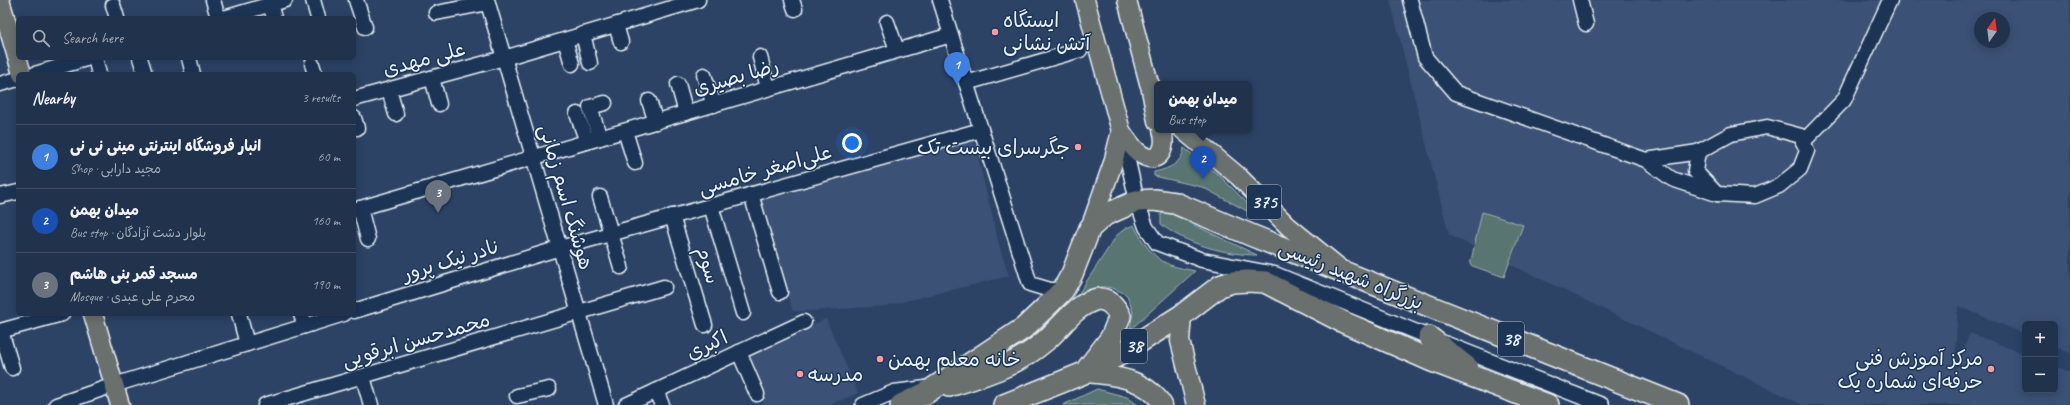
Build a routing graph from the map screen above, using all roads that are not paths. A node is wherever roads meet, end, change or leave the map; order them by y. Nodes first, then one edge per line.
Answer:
1 (0, 0) edge
2 (213, 0) edge
3 (285, 0) edge
4 (313, 0) edge
5 (356, 0) edge
6 (698, 0) edge
7 (940, 0) edge
8 (1085, 0) edge
9 (1127, 0) edge
10 (1410, 0) edge
11 (1580, 0) edge
12 (1890, 0) edge
13 (487, 1) edge
14 (262, 4) edge
15 (436, 13) dead end
16 (223, 16) edge
17 (229, 16) edge
18 (272, 16) edge
19 (317, 16) edge
20 (887, 22) dead end
21 (1586, 24) dead end
22 (616, 25) junction
23 (365, 27) dead end
24 (583, 34) junction
25 (951, 35) junction
26 (565, 40) junction
27 (621, 42) dead end
28 (897, 50) junction
29 (1080, 50) dead end
30 (16, 54) edge
31 (760, 57) dead end
32 (504, 58) junction
33 (18, 60) edge
34 (82, 60) edge
35 (96, 60) edge
36 (141, 60) edge
37 (190, 60) edge
38 (590, 63) dead end
39 (572, 64) dead end
40 (21, 72) edge
41 (42, 72) edge
42 (98, 72) edge
43 (144, 72) edge
44 (193, 72) edge
45 (704, 75) dead end
46 (432, 78) junction
47 (16, 80) edge
48 (966, 83) junction
49 (0, 84) edge
50 (678, 84) dead end
51 (768, 88) junction
52 (1153, 89) edge
53 (389, 90) junction
54 (356, 98) edge
55 (649, 101) dead end
56 (605, 103) dead end
57 (439, 104) dead end
58 (714, 105) junction
59 (686, 113) junction
60 (396, 114) dead end
61 (577, 114) dead end
62 (656, 122) junction
63 (981, 130) junction
64 (625, 131) junction
65 (1121, 131) junction
66 (1163, 133) edge
67 (1187, 133) edge
68 (594, 140) junction
69 (1803, 142) junction
70 (1698, 152) junction
71 (534, 158) junction
72 (1646, 160) junction
73 (634, 163) dead end
74 (16, 192) edge
75 (751, 194) junction
76 (1717, 194) junction
77 (0, 196) edge
78 (600, 197) dead end
79 (1137, 201) junction
80 (711, 206) junction
81 (357, 209) edge
82 (672, 216) junction
83 (1090, 228) junction
84 (610, 234) junction
85 (368, 239) dead end
86 (560, 248) junction
87 (621, 267) dead end
88 (1345, 273) junction
89 (664, 287) dead end
90 (1062, 290) junction
91 (780, 292) dead end
92 (356, 310) edge
93 (579, 313) junction
94 (743, 313) dead end
95 (1182, 315) junction
96 (55, 316) edge
97 (94, 316) edge
98 (240, 316) edge
99 (330, 316) edge
100 (303, 320) edge
101 (804, 322) dead end
102 (705, 325) dead end
103 (1, 331) edge
104 (1429, 337) junction
105 (247, 344) junction
106 (739, 352) junction
107 (12, 368) dead end
108 (1084, 373) junction
109 (363, 376) junction
110 (1484, 381) junction
111 (114, 385) junction
112 (549, 390) dead end
113 (931, 390) junction
114 (656, 391) junction
115 (757, 394) dead end
116 (517, 396) dead end
117 (535, 399) edge
118 (56, 405) edge
119 (120, 405) edge
120 (265, 405) edge
121 (371, 405) edge
122 (606, 405) edge
123 (626, 405) edge
124 (662, 405) edge
125 (863, 405) edge
126 (901, 405) edge
127 (1004, 405) edge
128 (1163, 405) edge
129 (1196, 405) edge
130 (1548, 405) edge
131 (1602, 405) edge
132 (1678, 405) edge

1 - 30 main road
2 - 16 street
3 - 14 street
4 - 19 street
5 - 23 street
6 - 22 street, علی مهدی
7 - 25 street
8 - 65 main road
9 - 52 main road
10 - 72 street
11 - 21 street
12 - 69 street
13 - 15 street
13 - 32 street, هوشنگ اسم زمانی
14 - 17 street
14 - 18 street
20 - 28 street
22 - 24 street, علی مهدی
22 - 27 street
24 - 26 street, علی مهدی
24 - 38 street
25 - 28 street, رضا بصیری
25 - 48 street
26 - 32 street, علی مهدی
26 - 39 street
28 - 51 street, رضا بصیری
29 - 48 street
31 - 51 street
32 - 46 street, علی مهدی
32 - 71 street, هوشنگ اسم زمانی
33 - 40 main road
34 - 41 street
35 - 42 street
36 - 43 street
37 - 44 street
45 - 58 street
46 - 53 street, علی مهدی
46 - 57 street
47 - 49 street
48 - 63 street
50 - 59 street
51 - 58 street, رضا بصیری
53 - 54 street, علی مهدی
53 - 60 street
55 - 62 street
56 - 68 street
58 - 59 street, رضا بصیری
59 - 62 street, رضا بصیری
61 - 68 street
62 - 64 street, رضا بصیری
63 - 75 street, علی‌اصغر خامسی
63 - 90 street
64 - 68 street, رضا بصیری
64 - 73 street
65 - 66 main road
65 - 79 street
65 - 83 main road
67 - 88 main road, 375
68 - 71 street, رضا بصیری
69 - 70 street
69 - 76 street
70 - 72 street
70 - 76 street
71 - 81 street, رضا بصیری
71 - 86 street, هوشنگ اسم زمانی
72 - 76 street
74 - 77 street
75 - 80 street, علی‌اصغر خامسی
75 - 91 street
78 - 84 street
79 - 83 highway, بزرگراه شهید رئیسی / 38
79 - 88 highway, بزرگراه شهید رئیسی / 38
79 - 104 street
80 - 82 street, علی‌اصغر خامسی
80 - 94 street
81 - 85 street
82 - 84 street, علی‌اصغر خامسی
82 - 102 street, سوم
83 - 90 highway, بزرگراه شهید رئیسی / 38
84 - 86 street, علی‌اصغر خامسی
84 - 87 street
86 - 92 street, نادر نیک پرور
86 - 93 street, هوشنگ اسم زمانی
88 - 132 highway, بزرگراه شهید رئیسی / 38
89 - 93 street, محمدحسن ابرقویی
90 - 113 highway, بزرگراه شهید رئیسی
93 - 109 street, محمدحسن ابرقویی
93 - 122 street, هوشنگ اسم زمانی
95 - 108 highway, بزرگراه شهید رئیسی / 38
95 - 110 highway, بزرگراه شهید رئیسی / 38
95 - 129 main road
96 - 103 street
97 - 111 main road
98 - 105 street
99 - 100 street
100 - 105 street
101 - 106 street, اکبری
103 - 107 street
104 - 110 highway
104 - 131 street
105 - 111 street
106 - 114 street, اکبری
106 - 115 street
108 - 113 highway
108 - 127 highway, بزرگراه شهید رئیسی
108 - 128 main road
109 - 120 street, محمدحسن ابرقویی
109 - 121 street
110 - 130 highway, بزرگراه شهید رئیسی / 38
111 - 118 street
111 - 119 main road
112 - 117 street
113 - 125 street
113 - 126 highway
114 - 123 street, اکبری
114 - 124 street
116 - 117 street

